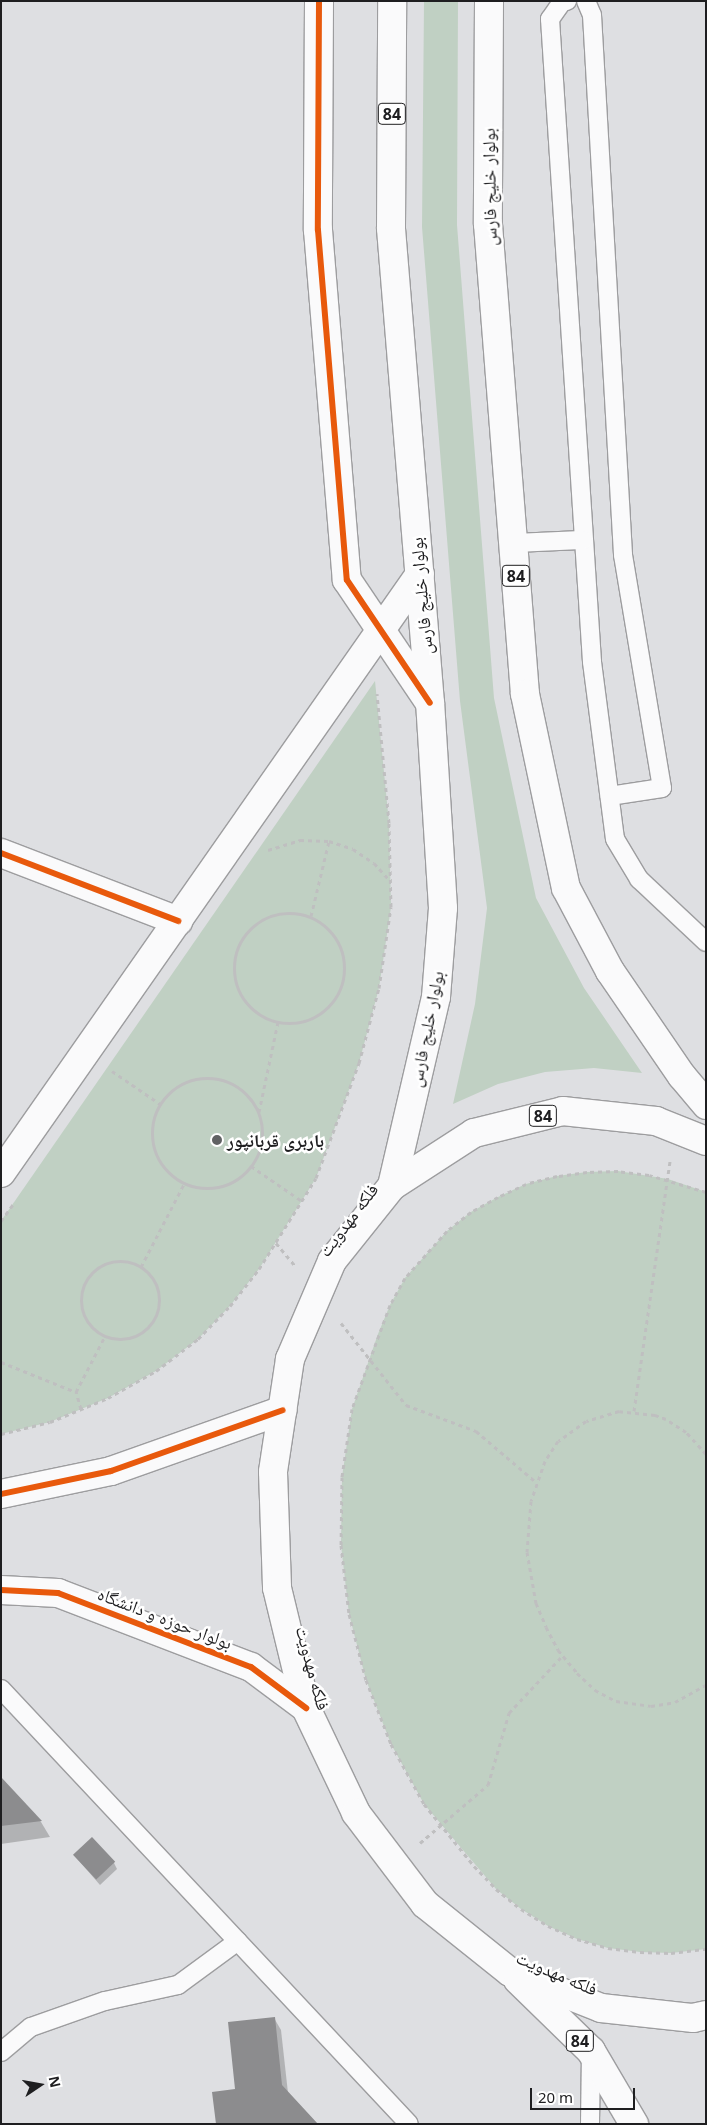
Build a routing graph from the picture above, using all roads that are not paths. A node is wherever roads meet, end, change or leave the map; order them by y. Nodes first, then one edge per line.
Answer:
1 (319, 1) edge
2 (392, 1) edge
3 (489, 1) edge
4 (567, 1) edge
5 (586, 1) edge
6 (584, 540) junction
7 (513, 543) junction
8 (420, 574) junction
9 (380, 630) junction
10 (430, 703) junction
11 (610, 796) junction
12 (1, 853) edge
13 (178, 921) junction
14 (706, 942) edge
15 (706, 1105) edge
16 (706, 1141) edge
17 (1, 1173) edge
18 (392, 1186) junction
19 (283, 1410) junction
20 (1, 1494) edge
21 (1, 1590) edge
22 (1, 1689) edge
23 (306, 1708) junction
24 (238, 1941) junction
25 (510, 1972) junction
26 (706, 2015) edge
27 (1, 2052) edge
28 (591, 2052) junction
29 (409, 2124) edge
30 (590, 2124) edge
31 (634, 2124) edge

1 - 9 main road
2 - 8 main road, بولوار خلیج فارس / 84
3 - 7 main road, بولوار خلیج فارس / 84
4 - 6 lane
5 - 11 lane
6 - 7 lane
6 - 11 lane
7 - 15 main road, بولوار خلیج فارس / 84
8 - 9 main road
8 - 10 main road, بولوار خلیج فارس / 84
9 - 10 main road
9 - 13 main road
10 - 18 main road, بولوار خلیج فارس / 84
11 - 14 lane
12 - 13 main road
13 - 17 main road
16 - 18 main road, فلکه مهدویت / 84
18 - 19 main road, فلکه مهدویت / 84
19 - 20 main road
19 - 23 main road, فلکه مهدویت / 84
21 - 23 main road, بولوار حوزه و دانشگاه
22 - 24 lane
23 - 25 main road, فلکه مهدویت / 84
24 - 27 lane
24 - 29 lane
25 - 26 main road, فلکه مهدویت / 84
25 - 28 main road, 84
28 - 30 lane
28 - 31 main road, 84

